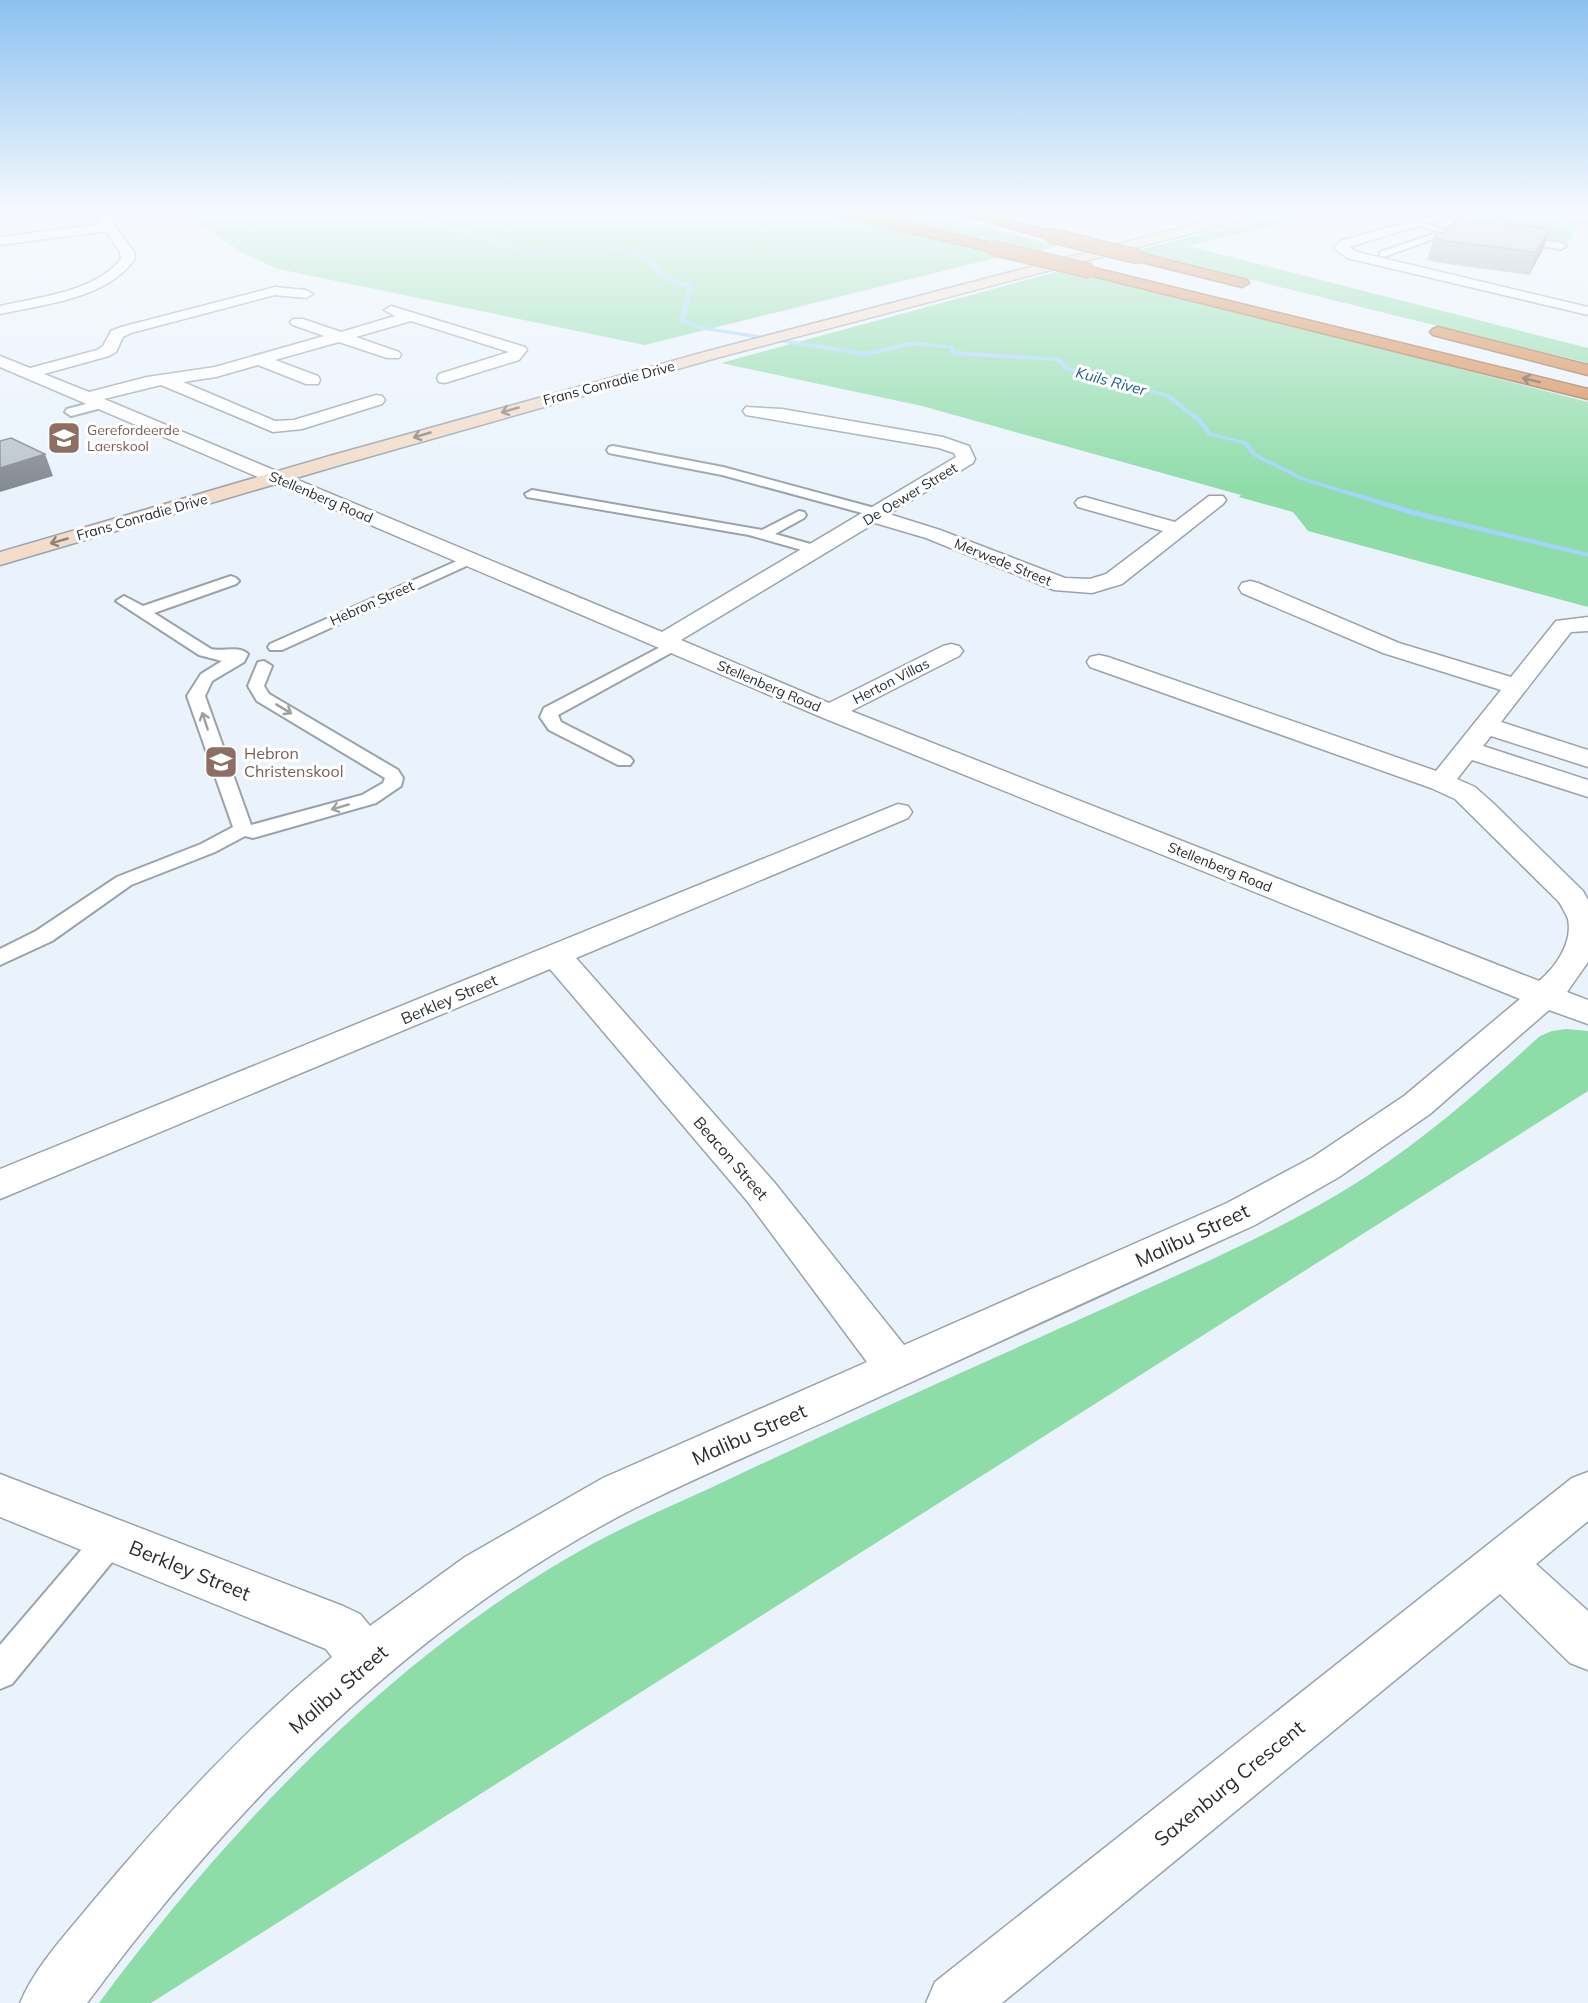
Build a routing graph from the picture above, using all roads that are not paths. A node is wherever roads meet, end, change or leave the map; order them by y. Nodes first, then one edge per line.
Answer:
1 (17, 305) edge
2 (220, 305) edge
3 (847, 305) edge
4 (898, 305) edge
5 (1230, 305) edge
6 (1565, 305) edge
7 (380, 307) dead end
8 (0, 310) edge
9 (1588, 311) edge
10 (412, 316) junction
11 (298, 322) dead end
12 (1423, 329) dead end
13 (339, 337) junction
14 (393, 355) dead end
15 (259, 360) junction
16 (0, 361) edge
17 (1588, 370) edge
18 (28, 373) junction
19 (445, 378) dead end
20 (164, 380) junction
21 (312, 380) dead end
22 (1588, 394) edge
23 (375, 400) dead end
24 (94, 401) junction
25 (752, 411) dead end
26 (71, 412) dead end
27 (614, 450) dead end
28 (251, 467) junction
29 (277, 478) junction
30 (532, 494) dead end
31 (1216, 500) dead end
32 (1085, 503) dead end
33 (875, 514) junction
34 (799, 515) dead end
35 (1178, 529) junction
36 (764, 534) junction
37 (0, 540) edge
38 (816, 550) junction
39 (0, 559) edge
40 (468, 560) junction
41 (231, 580) dead end
42 (1250, 588) dead end
43 (124, 602) dead end
44 (141, 612) junction
45 (1588, 624) edge
46 (667, 644) junction
47 (276, 647) junction
48 (951, 651) dead end
49 (239, 656) junction
50 (1099, 662) dead end
51 (264, 666) junction
52 (1518, 687) junction
53 (830, 712) junction
54 (1487, 726) junction
55 (1468, 750) junction
56 (1588, 759) edge
57 (624, 761) dead end
58 (1441, 782) junction
59 (1588, 789) edge
60 (898, 812) dead end
61 (243, 830) junction
62 (1585, 939) edge
63 (556, 955) junction
64 (0, 958) edge
65 (1544, 996) junction
66 (1588, 1013) edge
67 (0, 1185) edge
68 (897, 1368) junction
69 (1588, 1493) edge
70 (0, 1495) edge
71 (111, 1539) junction
72 (1502, 1563) junction
73 (1588, 1645) edge
74 (368, 1662) junction
75 (0, 1672) edge
76 (50, 2003) edge
77 (957, 2003) edge

1 - 8 street
2 - 18 street
3 - 28 street, Frans Conradie Drive
4 -> 29 street, Frans Conradie Drive
22 -> 5 highway, bridge
6 - 9 street
7 - 10 street
10 - 13 street
10 - 19 street
11 - 13 street
12 - 17 highway
13 - 14 street
13 - 15 street
15 - 20 street
15 - 21 street
16 - 18 street, Stellenberg Road
18 - 24 street, Stellenberg Road
20 - 23 street
20 - 24 street
24 - 26 lane
24 - 28 street, Stellenberg Road
25 - 33 street, De Oewer Street
27 - 33 lane
28 - 29 street, Stellenberg Road
28 - 37 street, Frans Conradie Drive
29 -> 39 street, Frans Conradie Drive
29 - 40 street, Stellenberg Road
30 - 36 lane
31 - 35 street, Merwede Street
32 - 35 street
33 - 35 street, Merwede Street
33 - 38 street, De Oewer Street
34 - 36 lane
36 - 38 lane
38 - 46 street, De Oewer Street
40 - 46 street, Stellenberg Road
40 - 47 lane, Hebron Street
41 - 44 lane
42 - 52 street
43 - 44 lane
44 - 49 lane
45 - 52 street
46 - 53 street, Stellenberg Road
46 - 57 lane
47 - 49 lane, Hebron Street
47 - 51 lane
48 - 53 street, Herton Villas
49 - 51 lane
61 -> 49 lane
50 - 58 street
51 -> 61 lane
52 - 54 street
53 - 65 street, Stellenberg Road
54 - 55 street
54 - 56 street
55 - 58 street
55 - 59 street
58 - 62 street
60 - 63 street, Berkley Street
61 - 64 lane
62 - 65 street
63 - 67 street, Berkley Street
63 - 68 street, Beacon Street
65 - 66 street, Stellenberg Road
65 - 68 street, Malibu Street
68 - 74 street, Malibu Street
69 - 72 street, Saxenburg Crescent
70 - 71 street, Berkley Street
71 - 74 street, Berkley Street
71 - 75 lane
72 - 73 street
72 - 77 street, Saxenburg Crescent
74 - 76 street, Malibu Street

